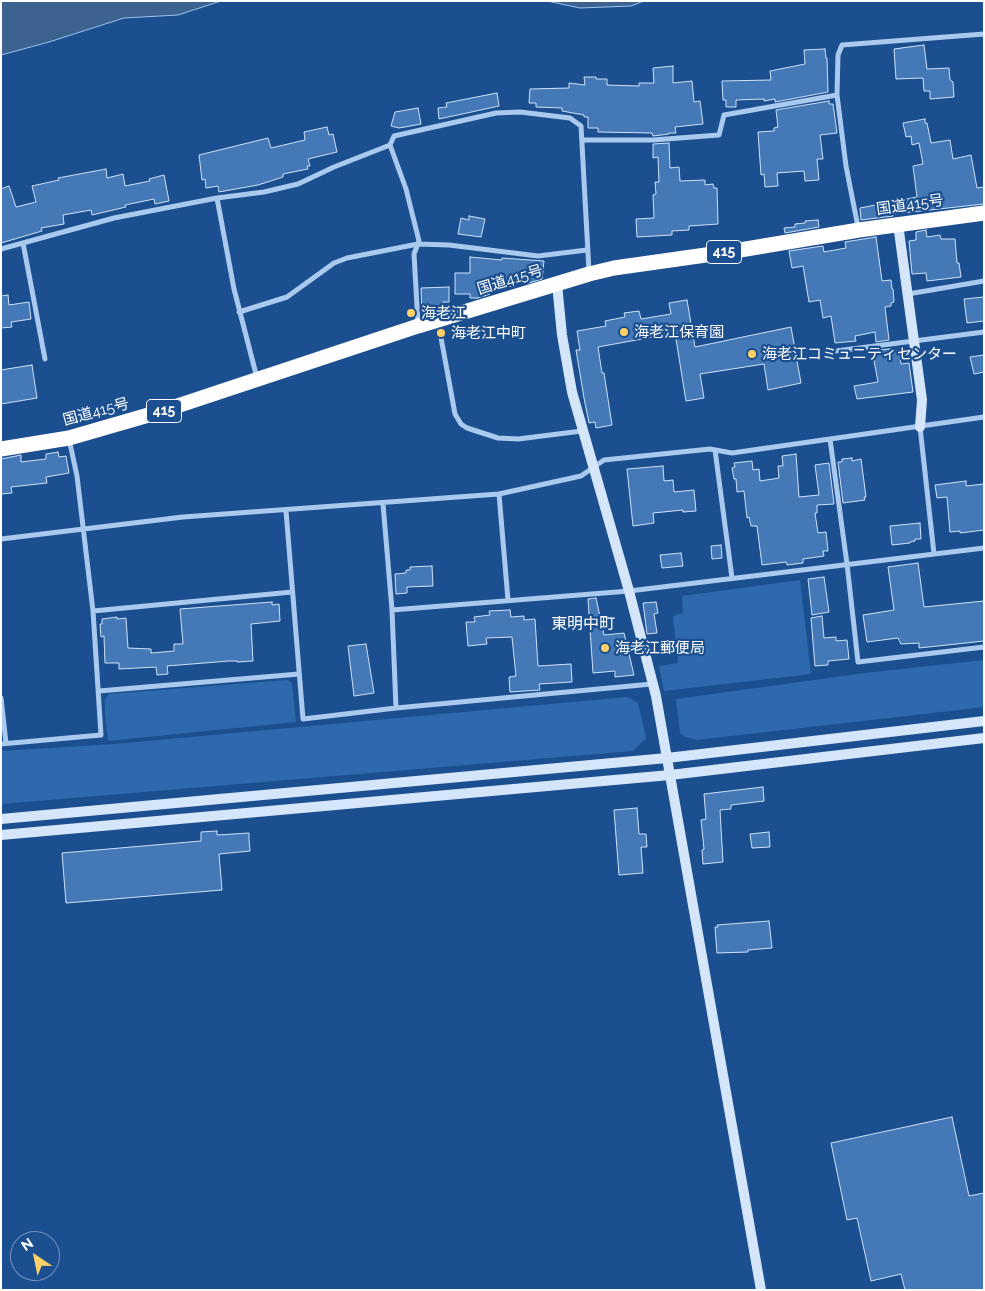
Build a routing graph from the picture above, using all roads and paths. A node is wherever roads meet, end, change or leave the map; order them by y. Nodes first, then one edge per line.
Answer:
1 (984, 34) edge
2 (837, 95) junction
3 (583, 140) junction
4 (390, 145) junction
5 (217, 198) junction
6 (984, 213) edge
7 (898, 224) junction
8 (859, 230) junction
9 (22, 243) junction
10 (418, 244) junction
11 (1, 249) edge
12 (587, 250) junction
13 (589, 274) junction
14 (984, 281) edge
15 (556, 284) junction
16 (907, 294) junction
17 (240, 312) junction
18 (438, 321) junction
19 (418, 326) junction
20 (984, 332) edge
21 (914, 341) junction
22 (836, 351) dead end
23 (45, 359) dead end
24 (257, 380) junction
25 (984, 417) edge
26 (921, 420) junction
27 (582, 431) junction
28 (69, 438) junction
29 (830, 439) junction
30 (1, 449) edge
31 (715, 450) junction
32 (593, 467) junction
33 (499, 494) junction
34 (383, 504) junction
35 (286, 511) junction
36 (84, 530) junction
37 (1, 539) edge
38 (984, 548) edge
39 (934, 554) junction
40 (847, 564) junction
41 (732, 578) junction
42 (629, 591) junction
43 (292, 592) junction
44 (508, 600) junction
45 (392, 610) junction
46 (93, 611) junction
47 (984, 647) edge
48 (298, 674) junction
49 (653, 684) junction
50 (99, 691) junction
51 (1, 698) edge
52 (396, 708) junction
53 (984, 721) edge
54 (984, 738) edge
55 (4, 743) edge
56 (667, 758) junction
57 (670, 775) junction
58 (1, 819) edge
59 (1, 835) edge
60 (761, 1290) edge

1 - 2 street
2 - 3 street
2 - 8 street
3 - 4 street
3 - 12 street
4 - 5 street
4 - 10 street
5 - 9 street
5 - 17 street
6 - 7 highway, 国道415号 / 415
7 - 8 highway, 国道415号 / 415
7 - 16 street
8 - 13 highway, 国道415号 / 415
9 - 11 street
9 - 23 street
10 - 12 street
10 - 17 street
10 - 19 street
12 - 13 street
13 - 15 highway, 国道415号 / 415
14 - 16 street
15 - 18 highway, 国道415号 / 415
15 - 27 street
16 - 21 street
17 - 24 street
18 - 19 highway, 国道415号 / 415
18 - 27 street
19 - 24 highway, 国道415号 / 415
20 - 21 street
21 - 22 street
21 - 26 street
24 - 28 highway, 国道415号 / 415
25 - 26 street
26 - 29 street
26 - 39 street
27 - 32 street
28 - 30 highway, 国道415号 / 415
28 - 36 street
29 - 31 street
29 - 40 street
31 - 32 street
31 - 41 street
32 - 33 street
32 - 42 street
33 - 34 street
33 - 44 street
34 - 35 street
34 - 45 street
35 - 36 street
35 - 43 street
36 - 37 street
36 - 46 street
38 - 39 street
39 - 40 street
40 - 41 street
40 - 47 street
41 - 42 street
42 - 44 street
42 - 49 street
43 - 46 street
43 - 48 street
44 - 45 street
45 - 52 street
46 - 50 street
48 - 50 street
48 - 52 street
49 - 52 street
49 - 56 street
50 - 55 street
51 - 55 street
53 - 56 street
54 - 57 street
56 - 57 street
56 - 58 street
57 - 59 street
57 - 60 street

